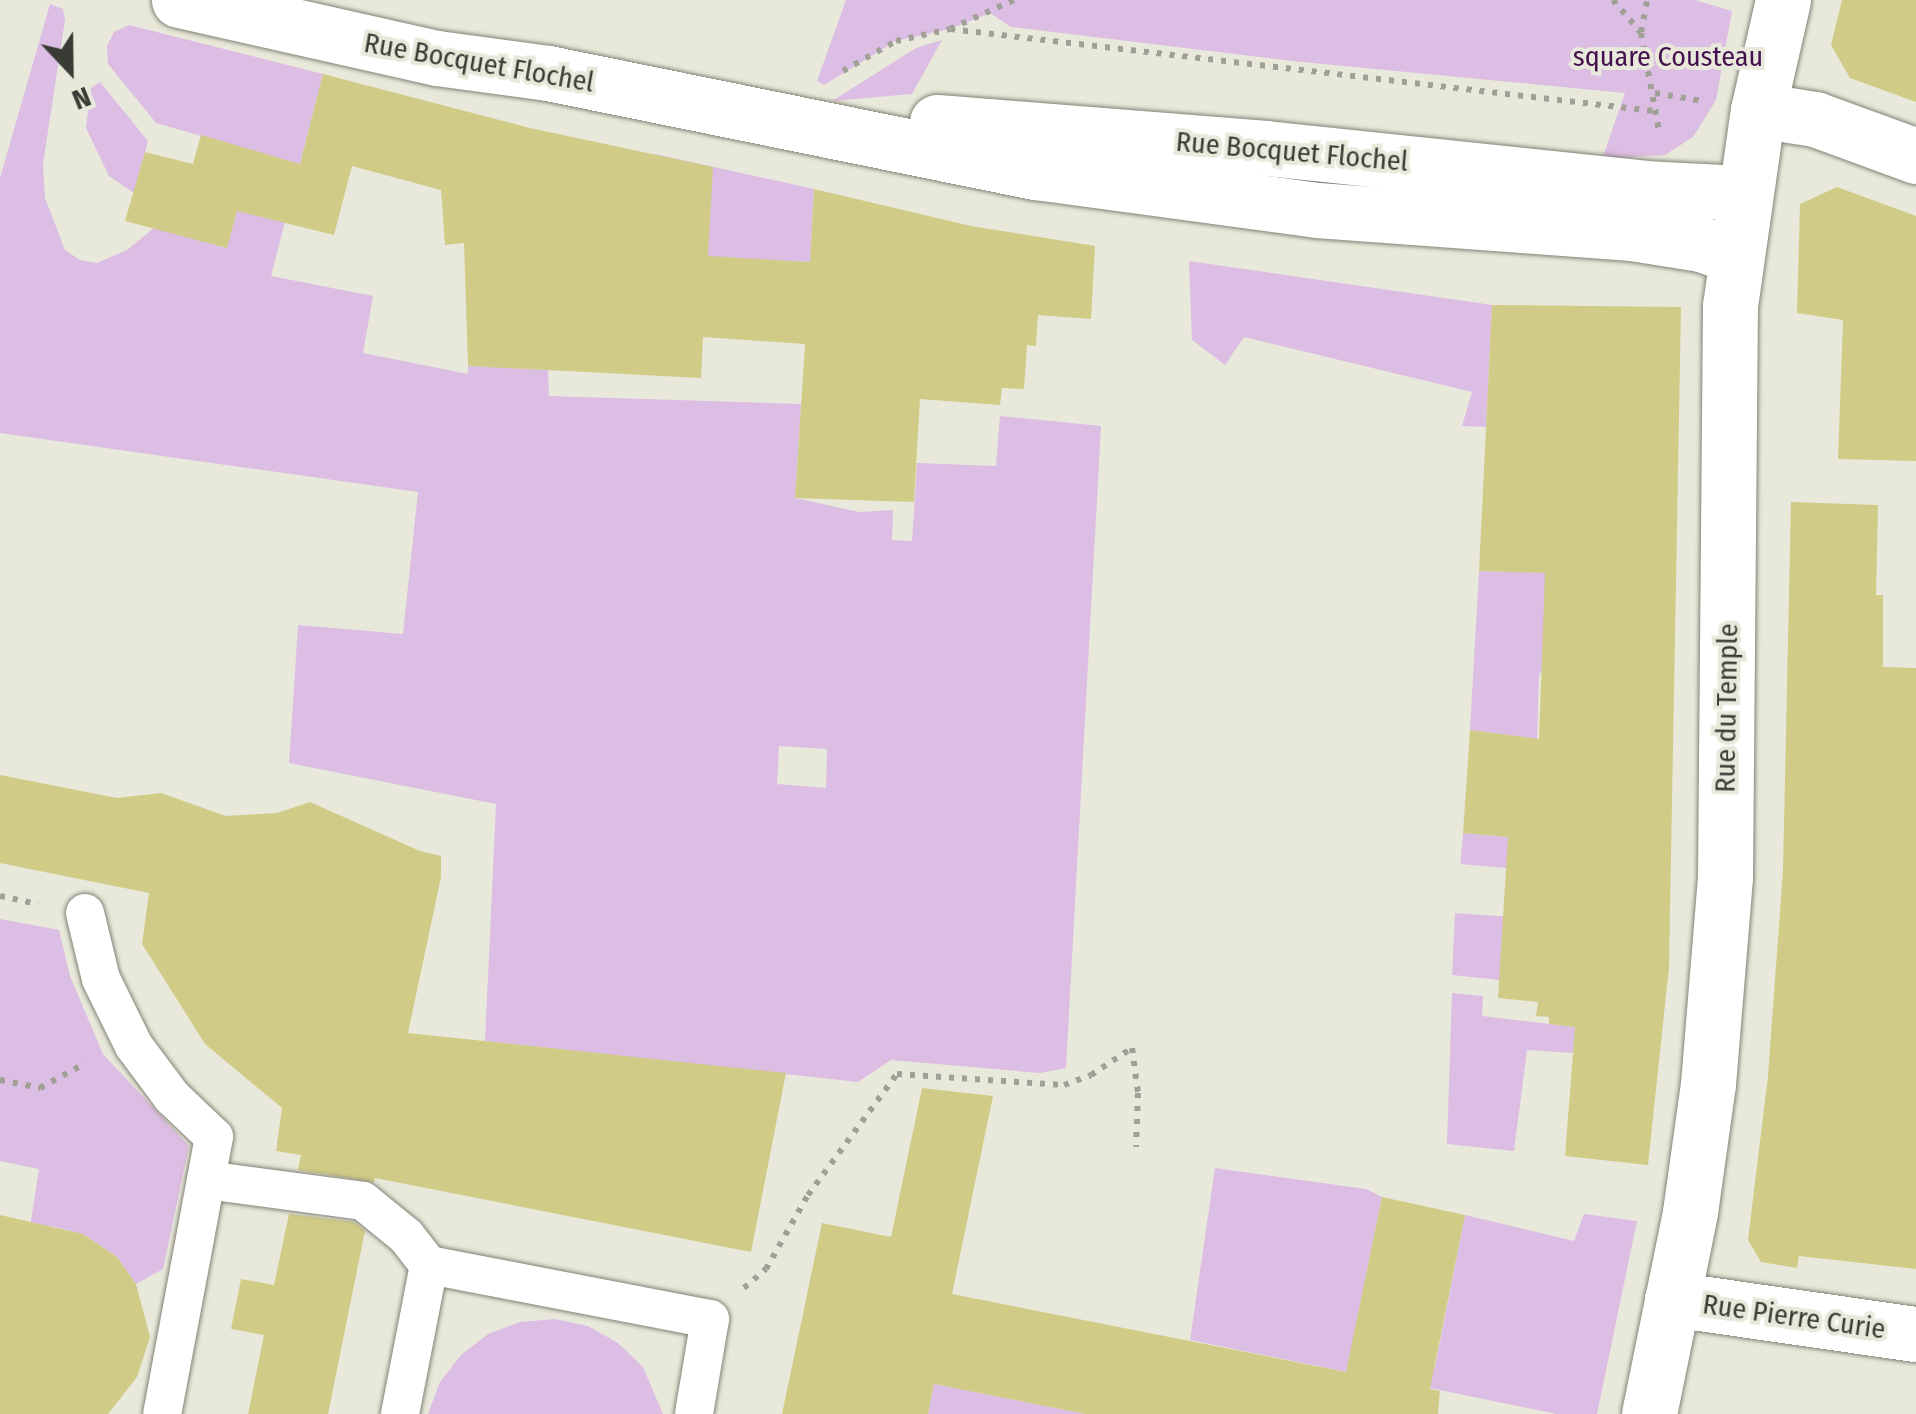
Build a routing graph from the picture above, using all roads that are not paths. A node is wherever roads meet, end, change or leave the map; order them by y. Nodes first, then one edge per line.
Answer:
1 (179, 0) edge
2 (1783, 0) edge
3 (1758, 110) junction
4 (840, 129) junction
5 (1916, 156) edge
6 (1588, 181) junction
7 (1744, 194) junction
8 (1489, 220) junction
9 (1734, 256) junction
10 (85, 914) dead end
11 (206, 1180) junction
12 (429, 1266) junction
13 (1672, 1300) junction
14 (1916, 1334) edge
15 (162, 1414) edge
16 (400, 1414) edge
17 (694, 1414) edge
18 (1649, 1414) edge

1 - 4 street, Rue Bocquet Flochel
2 - 3 street, Rue du Temple
3 - 5 street
3 - 7 street, Rue du Temple
4 - 6 street, Rue Bocquet Flochel
4 - 8 street, Rue Bocquet Flochel
6 - 7 street, Rue Bocquet Flochel
6 - 8 street
7 - 9 street, Rue du Temple
8 - 9 street, Rue Bocquet Flochel
9 - 13 street, Rue du Temple
10 - 11 lane
11 - 12 lane
11 - 15 lane
12 - 16 lane
12 - 17 lane
13 - 14 street, Rue Pierre Curie
13 - 18 street, Rue du Temple

